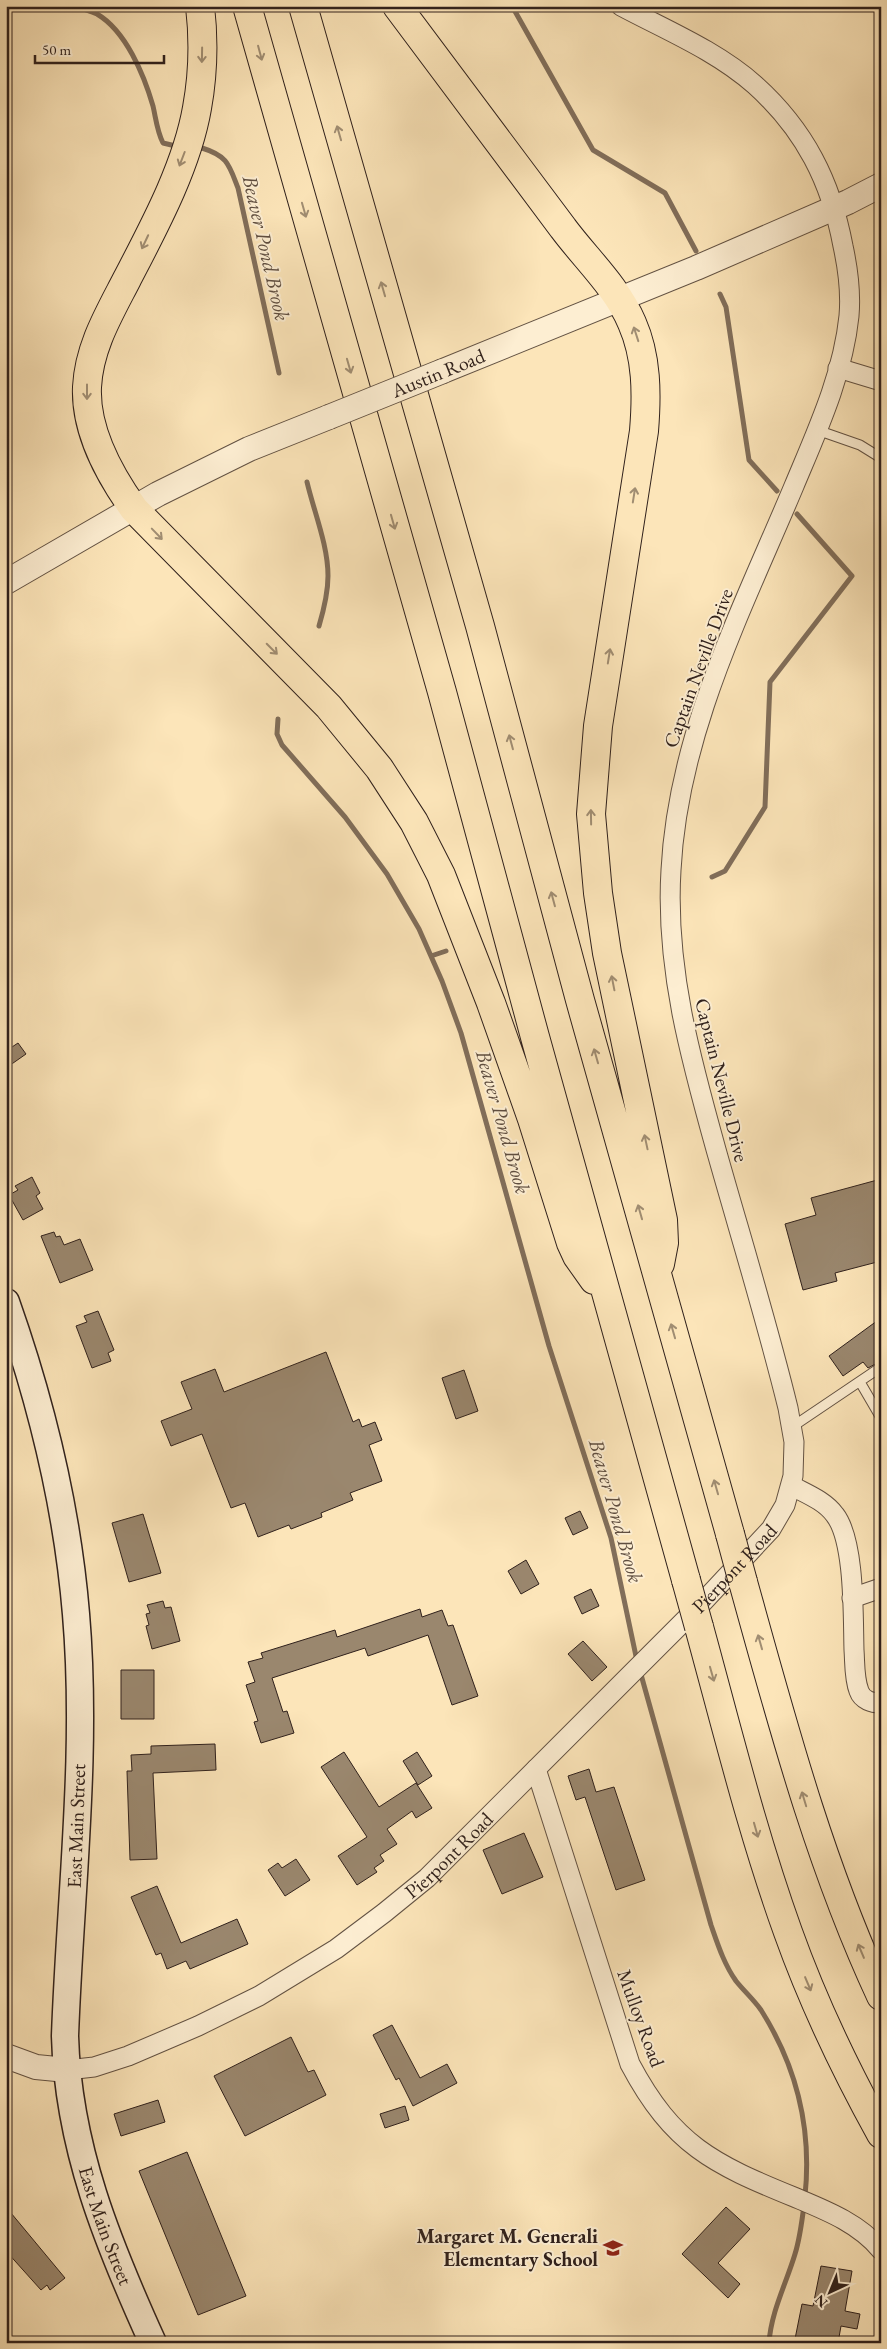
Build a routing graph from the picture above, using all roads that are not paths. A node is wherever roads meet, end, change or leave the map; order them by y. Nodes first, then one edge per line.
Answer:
1 (200, 6) edge
2 (247, 6) edge
3 (303, 6) edge
4 (397, 6) edge
5 (621, 6) edge
6 (881, 185) edge
7 (834, 208) junction
8 (620, 300) junction
9 (838, 368) junction
10 (881, 381) edge
11 (817, 430) junction
12 (881, 458) edge
13 (134, 508) junction
14 (6, 582) edge
15 (657, 1276) junction
16 (607, 1294) junction
17 (6, 1302) edge
18 (881, 1367) edge
19 (860, 1382) junction
20 (881, 1418) edge
21 (792, 1427) junction
22 (792, 1486) junction
23 (881, 1588) edge
24 (852, 1598) junction
25 (881, 1703) edge
26 (536, 1769) junction
27 (881, 1996) edge
28 (6, 2056) edge
29 (67, 2070) junction
30 (881, 2134) edge
31 (881, 2250) edge
32 (153, 2343) edge

1 -> 13 highway
2 -> 16 highway
15 -> 3 highway
4 - 8 highway
5 - 7 street, Captain Neville Drive
6 - 7 street, Austin Road
7 - 8 street, Austin Road
7 - 9 street, Captain Neville Drive
8 - 13 street, Austin Road, bridge
15 -> 8 highway
9 - 10 street
9 - 11 street, Captain Neville Drive
11 - 12 lane
11 - 21 street, Captain Neville Drive
13 - 14 street, Austin Road
13 -> 16 highway
27 -> 15 highway, bridge
16 -> 30 highway, bridge
17 - 29 main road, East Main Street
18 - 19 lane
19 - 20 lane
19 - 21 lane
21 - 22 street, Captain Neville Drive
22 - 24 street
22 - 26 street, Pierpont Road
23 - 24 street
24 - 25 street
26 - 29 street, Pierpont Road
26 - 31 street, Mulloy Road
28 - 29 street, Pierpont Road
29 - 32 main road, East Main Street

